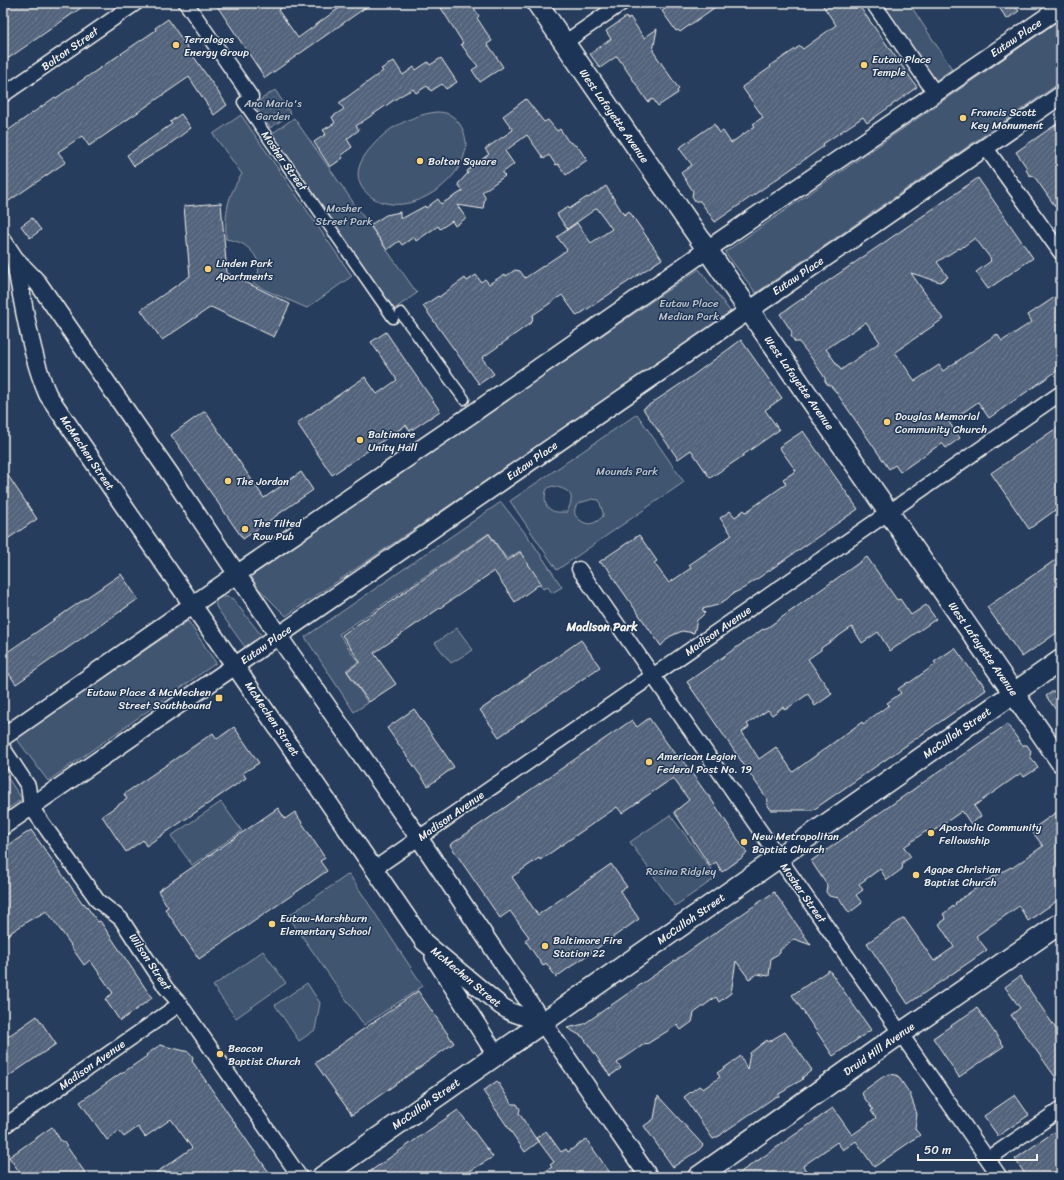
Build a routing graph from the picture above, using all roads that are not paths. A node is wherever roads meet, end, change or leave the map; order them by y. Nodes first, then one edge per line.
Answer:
1 (136, 3) edge
2 (186, 3) edge
3 (537, 3) edge
4 (622, 3) edge
5 (873, 3) edge
6 (1061, 7) edge
7 (564, 43) junction
8 (935, 93) junction
9 (3, 95) edge
10 (1061, 95) edge
11 (247, 99) joint
12 (986, 148) junction
13 (3, 241) edge
14 (707, 250) junction
15 (1061, 253) edge
16 (15, 259) junction
17 (749, 310) junction
18 (1061, 393) edge
19 (464, 399) dead end
20 (889, 512) junction
21 (579, 569) dead end
22 (237, 574) junction
23 (193, 606) junction
24 (279, 636) junction
25 (1061, 660) edge
26 (235, 666) junction
27 (653, 676) junction
28 (1014, 693) junction
29 (3, 737) edge
30 (3, 748) edge
31 (1061, 762) edge
32 (32, 807) junction
33 (3, 826) edge
34 (419, 838) junction
35 (779, 858) junction
36 (374, 869) junction
37 (1061, 923) edge
38 (424, 942) junction
39 (180, 1004) junction
40 (543, 1023) junction
41 (901, 1033) junction
42 (496, 1055) junction
43 (1061, 1109) edge
44 (3, 1127) edge
45 (988, 1159) junction
46 (300, 1177) edge
47 (322, 1177) edge
48 (649, 1177) edge
49 (698, 1177) edge
50 (1000, 1177) edge

1 - 9 street, Bolton Street
2 - 11 street, Mosher Street
3 - 7 main road, West Lafayette Avenue
4 - 7 street
5 - 8 street
6 - 8 street, Eutaw Place
7 - 14 main road, West Lafayette Avenue
8 - 14 street, Eutaw Place
10 - 12 street, Eutaw Place
11 - 19 street, Mosher Street
12 - 15 street
12 - 17 street, Eutaw Place
13 - 16 street, McMechen Street
14 - 17 main road, West Lafayette Avenue
14 - 22 street, Eutaw Place
16 - 22 street, McMechen Street
16 - 23 street, McMechen Street
17 - 20 main road, West Lafayette Avenue
17 - 24 street, Eutaw Place
18 - 20 street, Madison Avenue
20 - 27 street, Madison Avenue
20 - 28 main road, West Lafayette Avenue
21 - 27 street, Mosher Street
22 - 23 street, Eutaw Place
22 - 24 street, McMechen Street
23 - 26 street, McMechen Street
23 - 29 street, Eutaw Place
24 - 26 street, Eutaw Place
24 - 34 street, McMechen Street
25 - 28 main road, McCulloh Street
26 - 32 street, Eutaw Place
26 - 36 street, McMechen Street
27 - 34 street, Madison Avenue
27 - 35 street, Mosher Street
28 - 31 main road, West Lafayette Avenue
28 - 35 main road, McCulloh Street
30 - 32 street, Wilson Street
32 - 33 street, Eutaw Place
32 - 39 street, Wilson Street
34 - 36 street, Madison Avenue
34 - 40 street, McMechen Street
35 - 40 main road, McCulloh Street
35 - 41 street, Mosher Street
36 - 38 street, McMechen Street
37 - 41 main road, Druid Hill Avenue
38 - 40 street, McMechen Street
38 - 42 street
39 - 44 street, Madison Avenue
39 - 46 street, Wilson Street
40 - 42 main road, McCulloh Street
40 - 48 street, McMechen Street
41 - 45 street, Mosher Street
41 - 49 main road, Druid Hill Avenue
42 - 47 main road, McCulloh Street
43 - 45 street
45 - 50 street, Mosher Street

